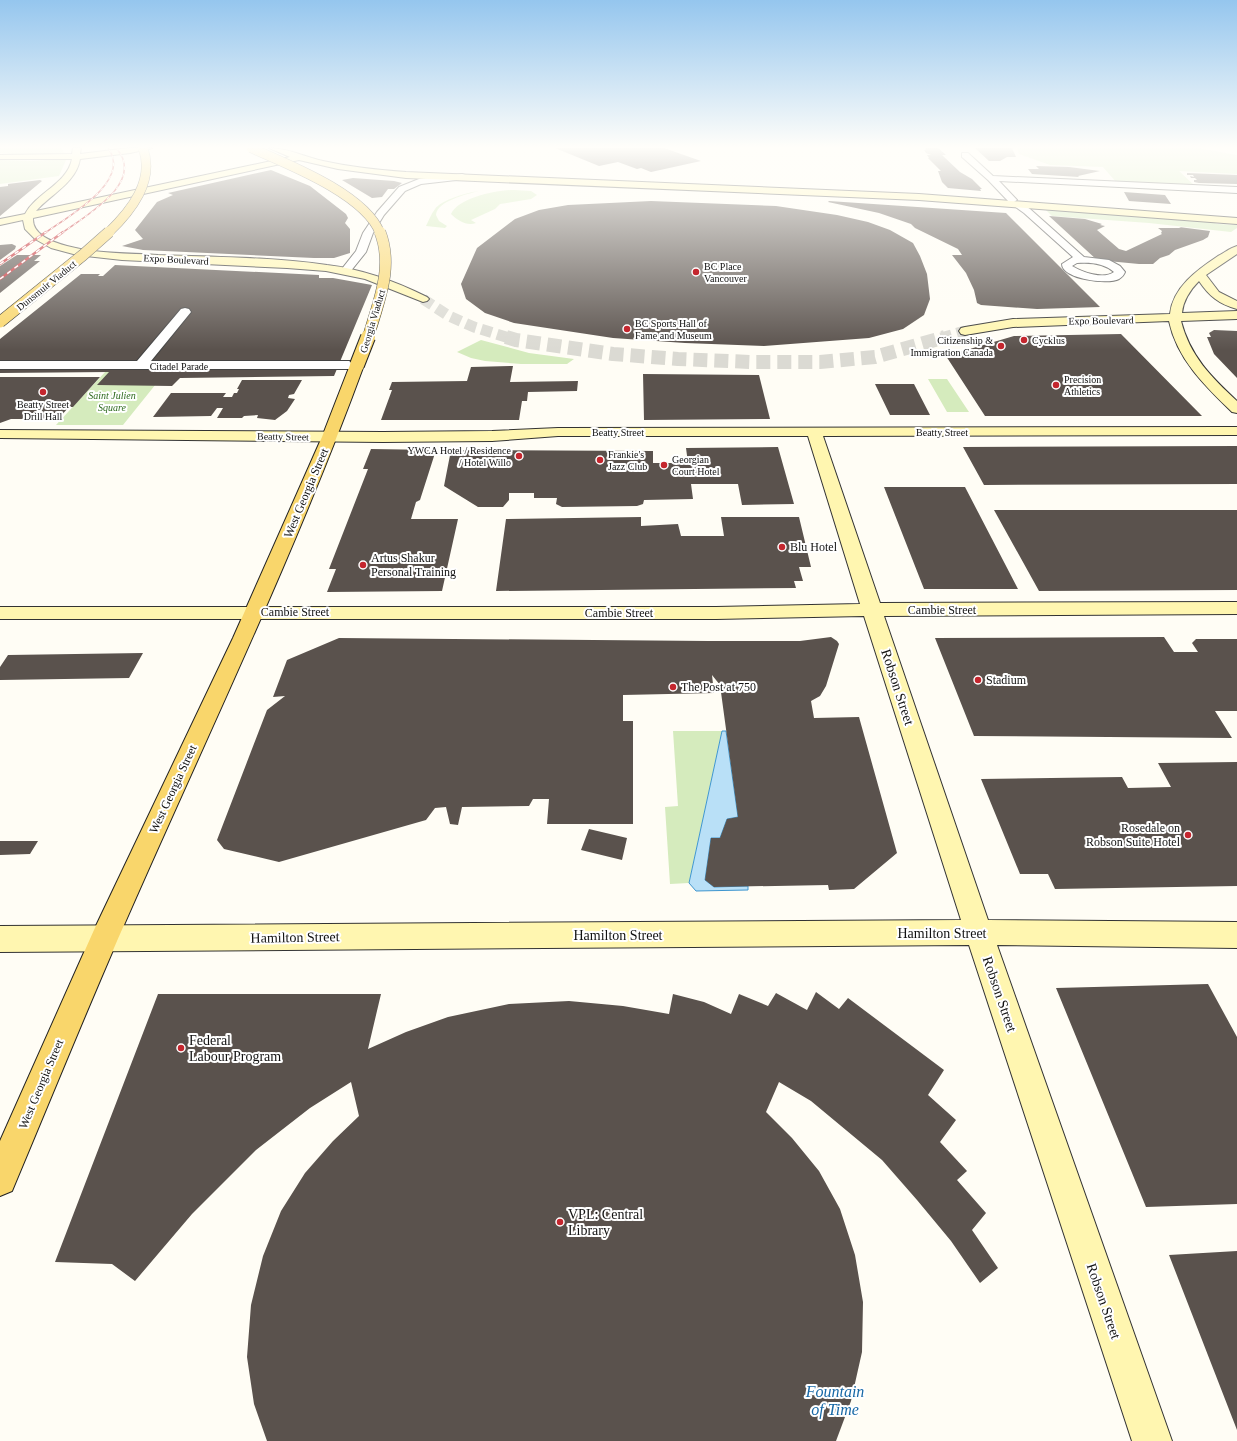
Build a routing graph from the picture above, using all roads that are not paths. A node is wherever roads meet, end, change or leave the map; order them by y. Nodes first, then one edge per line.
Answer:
1 (32, 215) edge
2 (125, 215) edge
3 (368, 215) edge
4 (379, 215) edge
5 (1032, 215) edge
6 (1171, 215) edge
7 (28, 216) junction
8 (1237, 221) edge
9 (0, 222) edge
10 (1237, 249) edge
11 (1082, 260) dead end
12 (346, 270) junction
13 (1200, 274) junction
14 (423, 299) tunnel mouth
15 (1237, 305) edge
16 (185, 312) dead end
17 (1237, 315) edge
18 (1174, 318) junction
19 (0, 322) edge
20 (965, 331) tunnel mouth
21 (0, 365) edge
22 (357, 365) junction
23 (140, 366) junction
24 (345, 397) joint
25 (1237, 409) edge
26 (1237, 431) edge
27 (814, 432) junction
28 (0, 434) edge
29 (330, 437) junction
30 (1237, 608) edge
31 (872, 610) junction
32 (254, 612) junction
33 (0, 613) edge
34 (979, 933) junction
35 (1237, 935) edge
36 (0, 938) edge
37 (104, 939) junction
38 (0, 1179) edge
39 (1152, 1441) edge

1 - 7 main road
2 - 19 main road, Dunsmuir Viaduct, bridge
3 - 22 main road, Georgia Viaduct, bridge
4 - 12 street
5 - 11 street
6 - 8 main road
7 - 9 main road
7 - 12 main road, Expo Boulevard
10 - 13 main road
12 - 14 main road, Expo Boulevard
13 - 15 main road
13 - 18 main road
16 - 23 street
17 - 18 main road, Expo Boulevard
18 - 20 main road, Expo Boulevard
18 - 25 main road
21 - 23 street, Citadel Parade
22 - 23 street, Citadel Parade
22 - 24 main road, Georgia Viaduct
24 - 29 main road, West Georgia Street
26 - 27 main road, Beatty Street
27 - 29 main road, Beatty Street
27 - 31 main road, Robson Street
28 - 29 main road, Beatty Street
29 - 32 main road, West Georgia Street
30 - 31 main road, Cambie Street
31 - 32 main road, Cambie Street
31 - 34 main road, Robson Street
32 - 33 main road, Cambie Street
32 - 37 main road, West Georgia Street
34 - 35 main road, Hamilton Street
34 - 37 main road, Hamilton Street
34 - 39 main road, Robson Street
36 - 37 main road, Hamilton Street
37 - 38 main road, West Georgia Street

